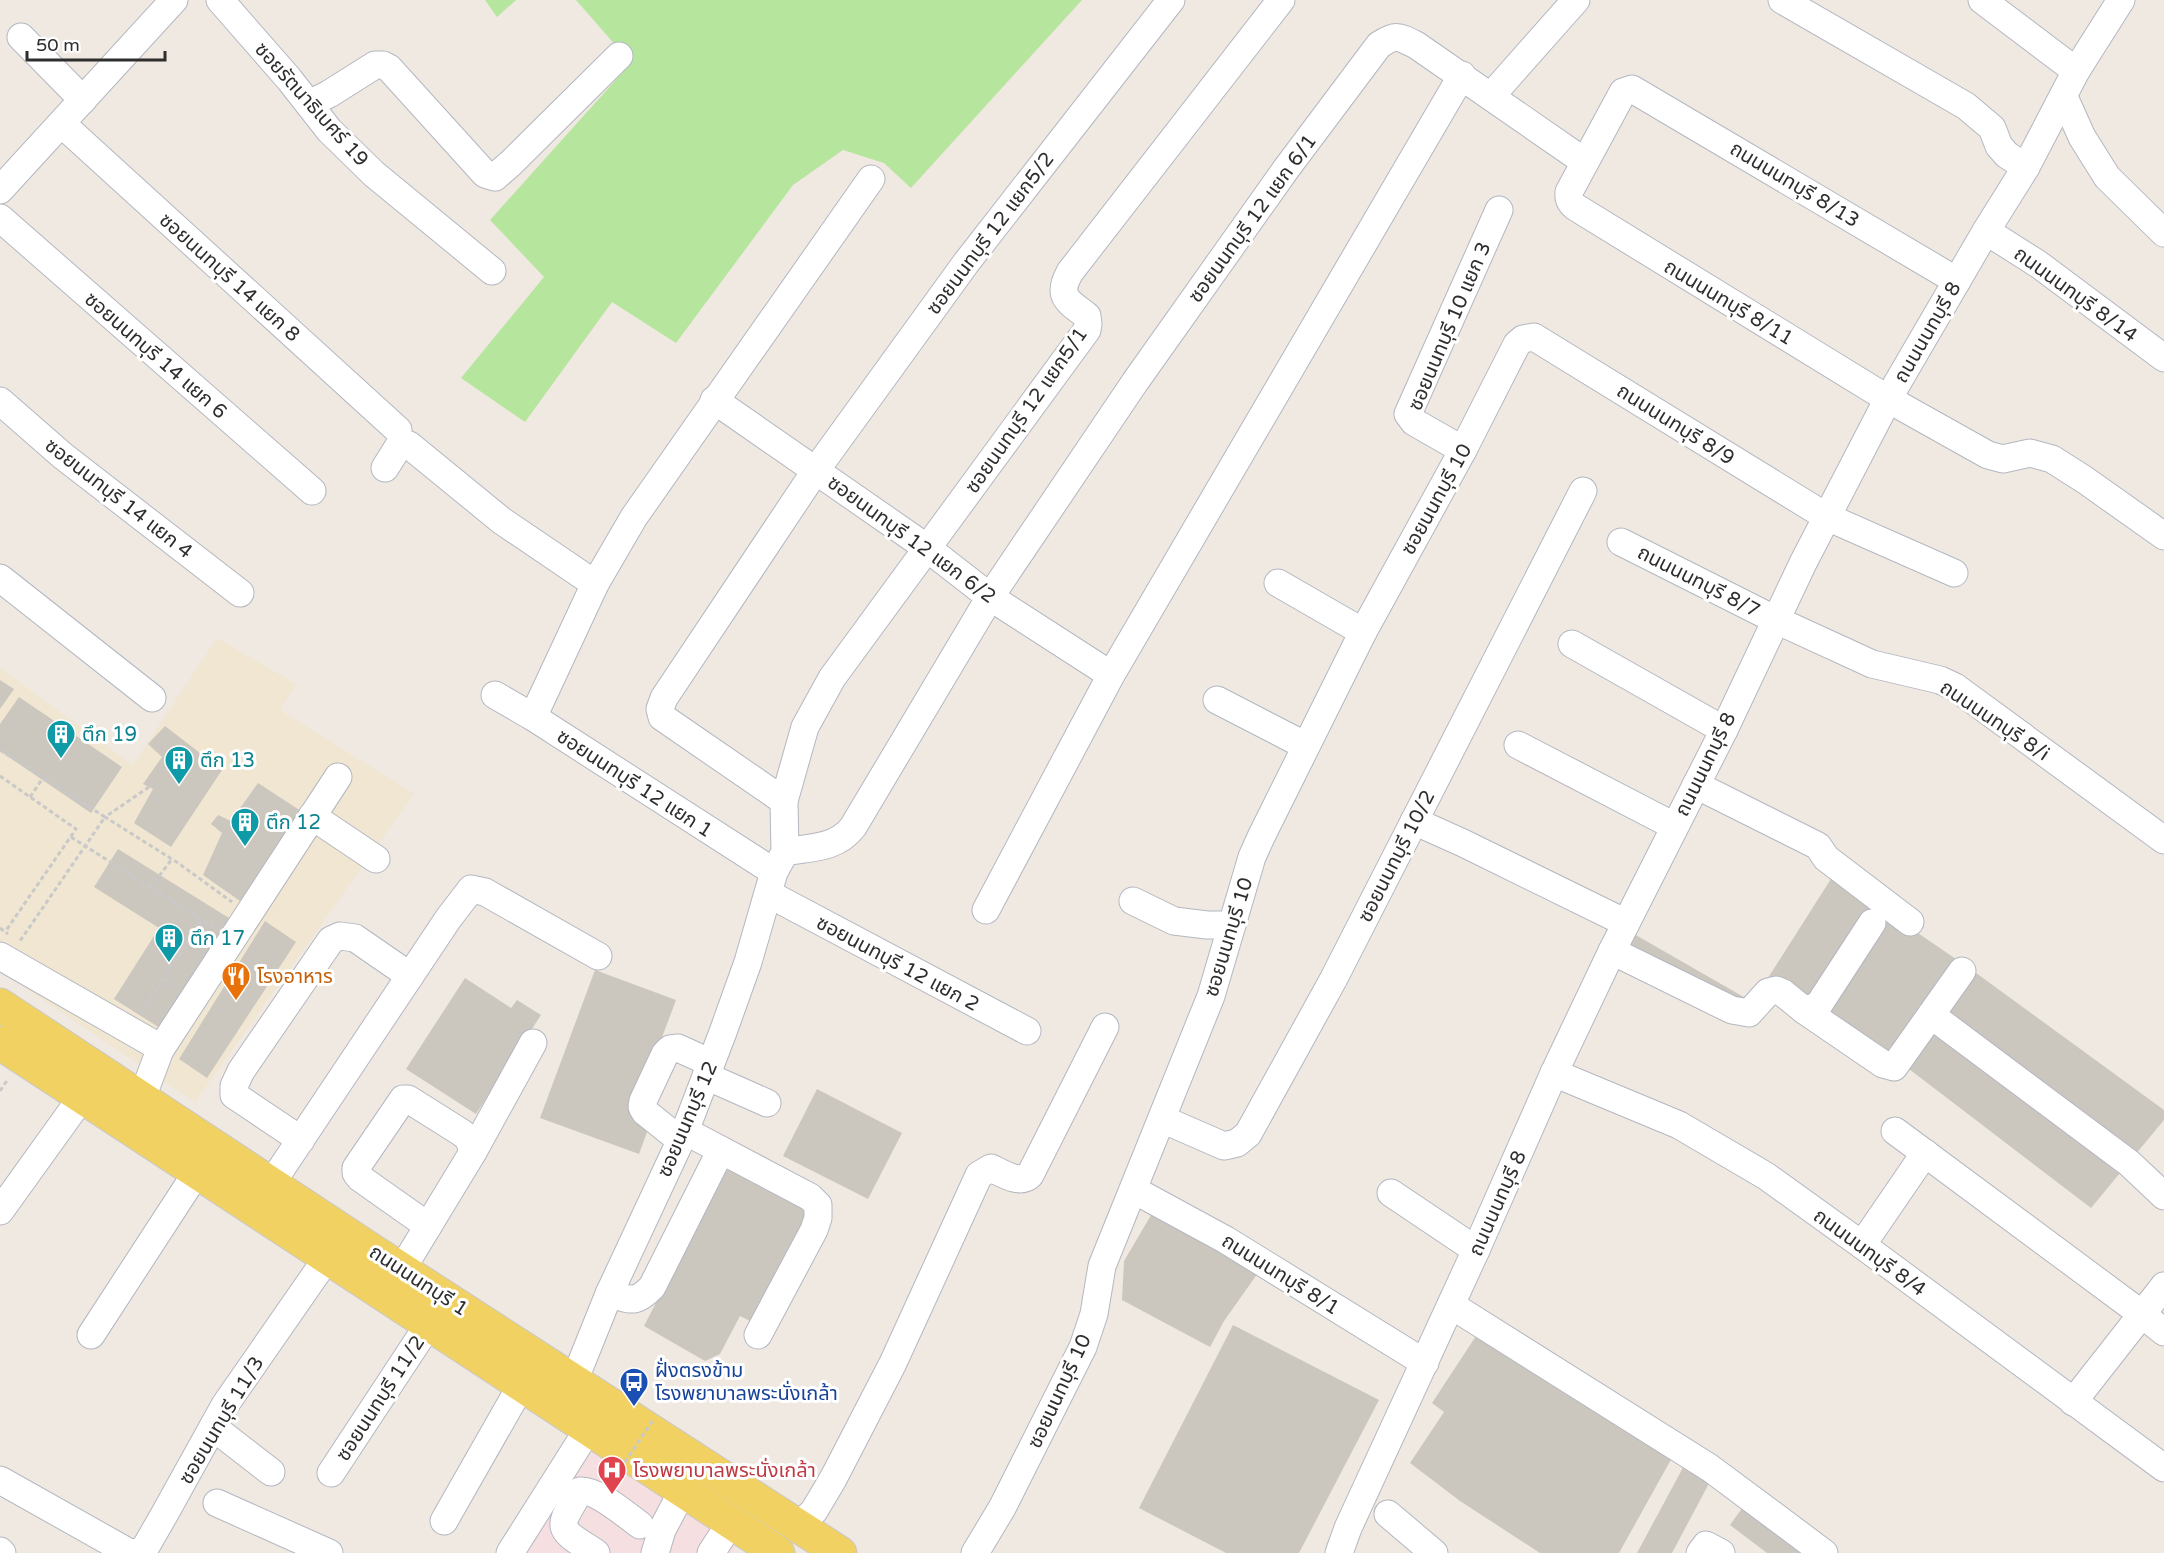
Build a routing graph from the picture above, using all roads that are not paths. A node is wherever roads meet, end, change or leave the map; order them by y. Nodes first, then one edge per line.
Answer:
1 (220, 0) edge
2 (1171, 0) edge
3 (1281, 0) edge
4 (1576, 0) edge
5 (1782, 0) edge
6 (1982, 0) edge
7 (2121, 0) edge
8 (164, 3) edge
9 (21, 37) dead end
10 (620, 56) dead end
11 (2076, 70) junction
12 (1461, 75) junction
13 (1491, 96) junction
14 (2064, 97) junction
15 (84, 100) junction
16 (309, 104) junction
17 (62, 124) junction
18 (1585, 162) junction
19 (2026, 167) junction
20 (871, 179) dead end
21 (0, 190) edge
22 (1499, 210) dead end
23 (0, 218) edge
24 (1986, 231) junction
25 (2164, 233) edge
26 (492, 271) dead end
27 (1957, 281) junction
28 (1523, 339) joint
29 (2164, 358) edge
30 (1888, 399) junction
31 (714, 400) junction
32 (0, 401) edge
33 (398, 430) dead end
34 (1463, 450) junction
35 (385, 468) dead end
36 (816, 470) junction
37 (1583, 490) dead end
38 (312, 491) dead end
39 (1827, 518) junction
40 (2164, 536) edge
41 (1622, 542) dead end
42 (927, 548) junction
43 (1954, 573) dead end
44 (0, 578) edge
45 (1278, 583) dead end
46 (595, 584) junction
47 (240, 592) dead end
48 (990, 597) junction
49 (1776, 620) junction
50 (1364, 632) junction
51 (1572, 644) dead end
52 (1112, 675) junction
53 (495, 696) dead end
54 (152, 698) dead end
55 (1217, 700) dead end
56 (533, 717) junction
57 (1724, 730) junction
58 (1518, 745) dead end
59 (1305, 746) junction
60 (338, 777) dead end
61 (1696, 785) junction
62 (784, 801) junction
63 (312, 816) junction
64 (1414, 821) junction
65 (1674, 826) junction
66 (2164, 840) edge
67 (376, 858) dead end
68 (776, 873) junction
69 (1133, 901) dead end
70 (986, 910) dead end
71 (1910, 922) dead end
72 (1626, 923) junction
73 (1872, 923) dead end
74 (1233, 925) junction
75 (8, 943) edge
76 (1612, 951) junction
77 (598, 956) dead end
78 (1962, 971) dead end
79 (410, 976) junction
80 (0, 1005) edge
81 (1804, 1010) junction
82 (1930, 1015) junction
83 (1105, 1027) dead end
84 (1027, 1031) dead end
85 (0, 1043) edge
86 (533, 1043) dead end
87 (164, 1044) junction
88 (709, 1069) junction
89 (1554, 1073) junction
90 (82, 1097) junction
91 (142, 1098) junction
92 (767, 1103) dead end
93 (1162, 1119) junction
94 (1895, 1131) dead end
95 (683, 1136) junction
96 (301, 1140) junction
97 (721, 1150) junction
98 (473, 1152) junction
99 (1925, 1153) junction
100 (197, 1172) junction
101 (272, 1184) junction
102 (1134, 1190) junction
103 (1390, 1193) dead end
104 (2164, 1196) edge
105 (0, 1211) edge
106 (429, 1226) junction
107 (1862, 1245) junction
108 (1476, 1250) junction
109 (327, 1258) junction
110 (402, 1269) junction
111 (2164, 1286) edge
112 (609, 1294) junction
113 (1451, 1305) junction
114 (2143, 1315) junction
115 (429, 1324) junction
116 (2164, 1332) edge
117 (91, 1335) dead end
118 (758, 1335) dead end
119 (1425, 1363) junction
120 (574, 1381) junction
121 (522, 1384) junction
122 (2073, 1402) junction
123 (213, 1427) junction
124 (589, 1428) junction
125 (2164, 1468) edge
126 (271, 1472) dead end
127 (332, 1473) dead end
128 (0, 1479) edge
129 (682, 1490) junction
130 (217, 1503) dead end
131 (1388, 1514) dead end
132 (444, 1521) dead end
133 (731, 1522) junction
134 (640, 1525) dead end
135 (798, 1526) junction
136 (137, 1553) edge
137 (329, 1553) edge
138 (510, 1553) edge
139 (596, 1553) edge
140 (655, 1553) edge
141 (711, 1553) edge
142 (778, 1553) edge
143 (840, 1553) edge
144 (975, 1553) edge
145 (1339, 1553) edge
146 (1434, 1553) edge
147 (1700, 1553) edge
148 (1721, 1553) edge
149 (1824, 1553) edge

1 - 16 street, ซอยรัตนาธิเบศร์ 19
2 - 36 street, ซอยนนทบุรี 12 แยก5/2
3 - 42 street, ซอยนนทบุรี 12 แยก5/1
4 - 13 street
5 - 19 street
6 - 11 street
7 - 11 street, ถนนนนทบุรี 8
8 - 15 street
9 - 15 street
10 - 16 street
11 - 14 street, ถนนนนทบุรี 8
12 - 13 street, ซอยนนทบุรี 12 แยก 6/1
12 - 48 street, ซอยนนทบุรี 12 แยก 6/1
12 - 52 street
13 - 18 street, ซอยนนทบุรี 12 แยก 6/1
14 - 19 street, ถนนนนทบุรี 8
14 - 25 street
15 - 17 street
16 - 26 street, ซอยรัตนาธิเบศร์ 19
17 - 21 street
17 - 33 street, ซอยนนทบุรี 14 แยก 8
18 - 27 street, ถนนนนทบุรี 8/13
18 - 30 street, ถนนนนทบุรี 8/11
19 - 24 street, ถนนนนทบุรี 8
20 - 31 street
22 - 34 street, ซอยนนทบุรี 10 แยก 3
23 - 38 street, ซอยนนทบุรี 14 แยก 6
24 - 27 street, ถนนนนทบุรี 8
24 - 29 street, ถนนนนทบุรี 8/14
27 - 30 street, ถนนนนทบุรี 8
28 - 34 street, ซอยนนทบุรี 10
28 - 39 street, ถนนนนทบุรี 8/9
30 - 39 street, ถนนนนทบุรี 8
30 - 40 street, ถนนนนทบุรี 8/11
31 - 36 street, ซอยนนทบุรี 12 แยก 6/2
31 - 46 street
32 - 47 street, ซอยนนทบุรี 14 แยก 4
34 - 50 street, ซอยนนทบุรี 10
35 - 46 street
36 - 42 street, ซอยนนทบุรี 12 แยก 6/2
36 - 62 street, ซอยนนทบุรี 12 แยก5/2
37 - 64 street, ซอยนนทบุรี 10/2
39 - 43 street, ถนนนนทบุรี 8/9
39 - 49 street, ถนนนนทบุรี 8
41 - 49 street, ถนนนนทบุรี 8/7
42 - 48 street, ซอยนนทบุรี 12 แยก 6/2
42 - 62 street, ซอยนนทบุรี 12 แยก5/1
44 - 54 street
45 - 50 street
46 - 56 street
48 - 52 street, ซอยนนทบุรี 12 แยก 6/2
48 - 68 street
49 - 57 street, ถนนนนทบุรี 8
49 - 66 street, ถนนนนทบุรี 8/i
50 - 59 street, ซอยนนทบุรี 10
51 - 57 street
52 - 70 street
53 - 56 street, ซอยนนทบุรี 12 แยก 1
55 - 59 street
56 - 68 street, ซอยนนทบุรี 12 แยก 1
57 - 61 street, ถนนนนทบุรี 8
58 - 65 street
59 - 74 street, ซอยนนทบุรี 10
60 - 63 street
61 - 65 street, ถนนนนทบุรี 8
61 - 71 street
62 - 68 street, ซอยนนทบุรี 12 แยก5/1
63 - 67 street
63 - 87 street
64 - 72 street
64 - 93 street, ซอยนนทบุรี 10/2
65 - 72 street, ถนนนนทบุรี 8
68 - 84 street, ซอยนนทบุรี 12 แยก 2
68 - 88 street, ซอยนนทบุรี 12
69 - 74 street
72 - 76 street, ถนนนนทบุรี 8
73 - 81 street
74 - 93 street, ซอยนนทบุรี 10
75 - 87 street
76 - 81 street
76 - 89 street, ถนนนนทบุรี 8
77 - 79 street
78 - 82 street
79 - 96 street
79 - 96 street
80 - 91 main road, ถนนนนทบุรี 1
81 - 82 street
82 - 104 street
83 - 135 street
85 - 90 main road, ถนนนนทบุรี 1
86 - 98 street
87 - 91 street
88 - 92 street
88 - 95 street, ซอยนนทบุรี 12
88 - 95 street
89 - 107 street, ถนนนนทบุรี 8/4
89 - 108 street, ถนนนนทบุรี 8
90 - 100 main road, ถนนนนทบุรี 1
90 - 105 street
91 - 101 main road, ถนนนนทบุรี 1
93 - 102 street, ซอยนนทบุรี 10
94 - 99 street
95 - 97 street
95 - 112 street, ซอยนนทบุรี 12
96 - 101 street
97 - 112 street
97 - 118 street
98 - 106 street
98 - 106 street
99 - 107 street
99 - 114 street
100 - 109 main road, ถนนนนทบุรี 1
100 - 117 street
101 - 110 main road, ถนนนนทบุรี 1
102 - 119 street, ถนนนนทบุรี 8/1
102 - 144 street, ซอยนนทบุรี 10
103 - 108 street
106 - 110 street
107 - 122 street, ถนนนนทบุรี 8/4
108 - 113 street, ถนนนนทบุรี 8
109 - 115 main road, ถนนนนทบุรี 1
109 - 123 street, ซอยนนทบุรี 11/3
110 - 120 main road, ถนนนนทบุรี 1
111 - 114 street
112 - 120 street, ซอยนนทบุรี 12
113 - 119 street, ถนนนนทบุรี 8
113 - 149 street
114 - 116 street
114 - 122 street
115 - 121 main road, ถนนนนทบุรี 1
115 - 127 street, ซอยนนทบุรี 11/2
119 - 145 street, ถนนนนทบุรี 8
120 - 135 main road, ถนนนนทบุรี 1
121 - 124 main road, ถนนนนทบุรี 1
121 - 132 street
122 - 125 street, ถนนนนทบุรี 8/4
123 - 126 street
123 - 136 street, ซอยนนทบุรี 11/3
124 - 129 main road, ถนนนนทบุรี 1
124 - 138 street
128 - 136 street
129 - 133 main road, ถนนนนทบุรี 1
129 - 140 street
130 - 137 street
131 - 146 street
133 - 141 street
133 - 142 main road, ถนนนนทบุรี 1
134 - 139 street
135 - 143 main road, ถนนนนทบุรี 1
147 - 148 street

